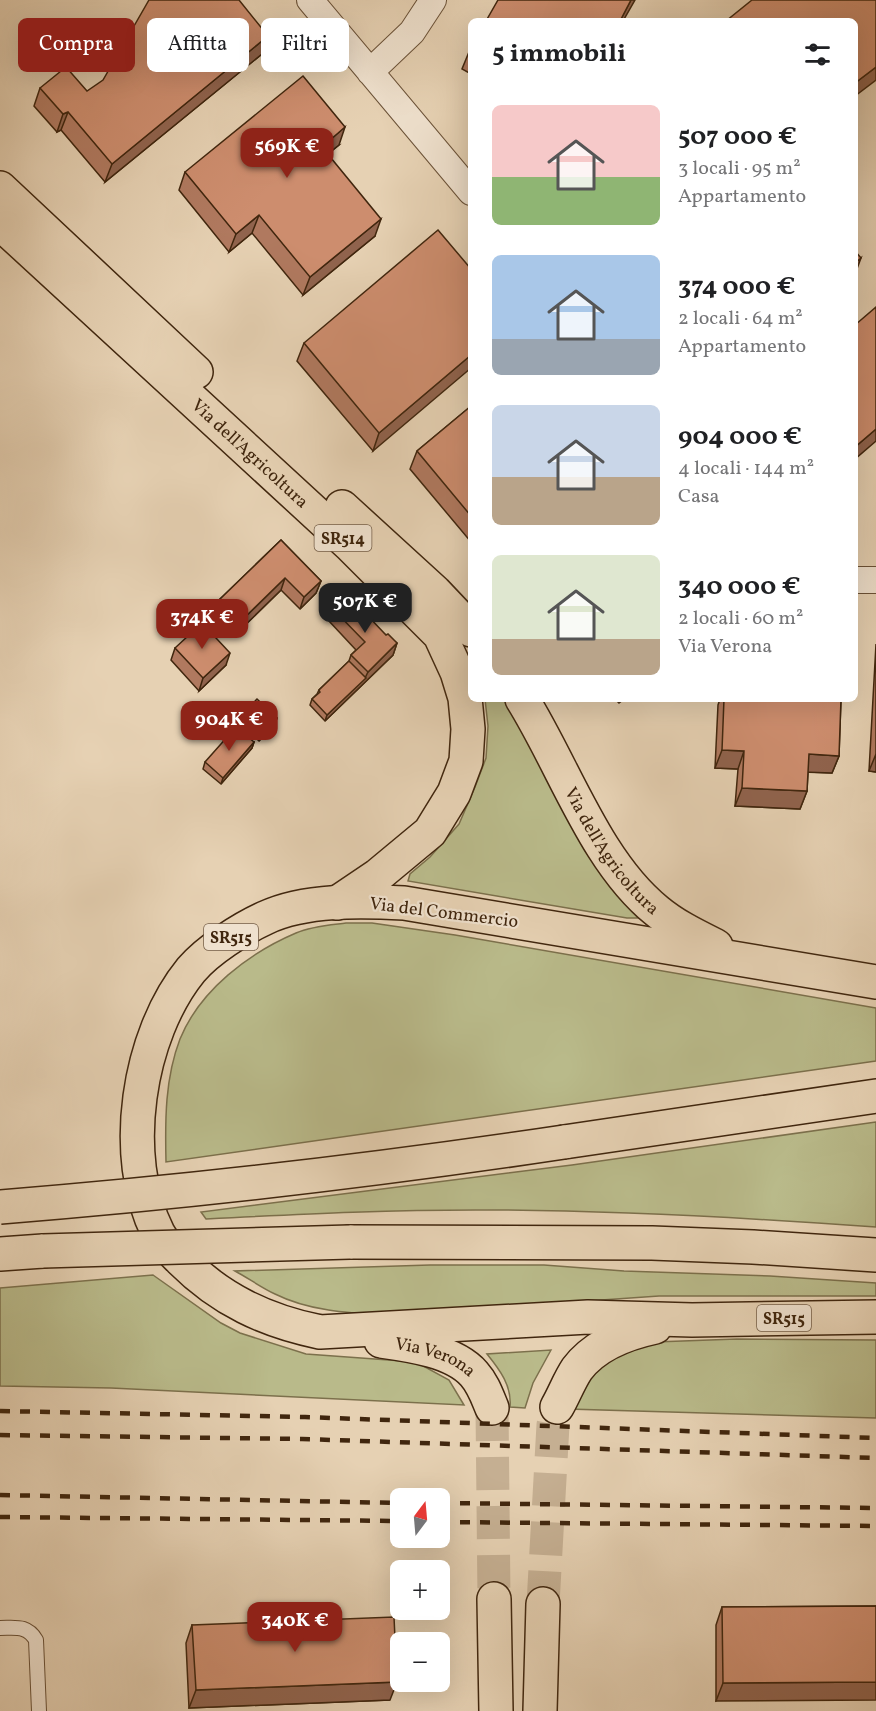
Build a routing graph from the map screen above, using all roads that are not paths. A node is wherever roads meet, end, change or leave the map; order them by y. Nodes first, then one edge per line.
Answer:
1 (310, 0) edge
2 (433, 0) edge
3 (370, 72) junction
4 (0, 188) edge
5 (468, 188) edge
6 (0, 223) edge
7 (858, 580) edge
8 (876, 580) edge
9 (468, 627) edge
10 (524, 702) edge
11 (336, 903) junction
12 (744, 960) junction
13 (876, 982) edge
14 (876, 1096) edge
15 (0, 1207) edge
16 (0, 1254) edge
17 (876, 1256) edge
18 (876, 1317) edge
19 (692, 1320) junction
20 (320, 1332) junction
21 (557, 1407) tunnel mouth
22 (492, 1408) tunnel mouth
23 (494, 1599) tunnel mouth
24 (543, 1604) tunnel mouth
25 (0, 1628) edge
26 (39, 1711) edge
27 (496, 1711) edge
28 (540, 1711) edge

1 - 3 street
2 - 3 street
3 - 5 street
4 - 9 main road, Via dell'Agricoltura / SR514
6 - 11 main road, Via dell'Agricoltura / SR514
7 - 8 street
10 - 12 main road, Via dell'Agricoltura
11 - 12 main road, Via del Commercio / SR515
11 - 20 main road, Via del Commercio / SR515
12 - 13 main road, Via del Commercio / SR515
14 - 15 main road, bridge
16 - 17 main road, bridge
18 - 19 main road, Via del Commercio / SR515
19 - 20 main road, Via del Commercio / SR515
19 - 21 main road, SR515
20 - 22 main road, Via Verona / SR515
23 - 27 main road
24 - 28 main road
25 - 26 lane

